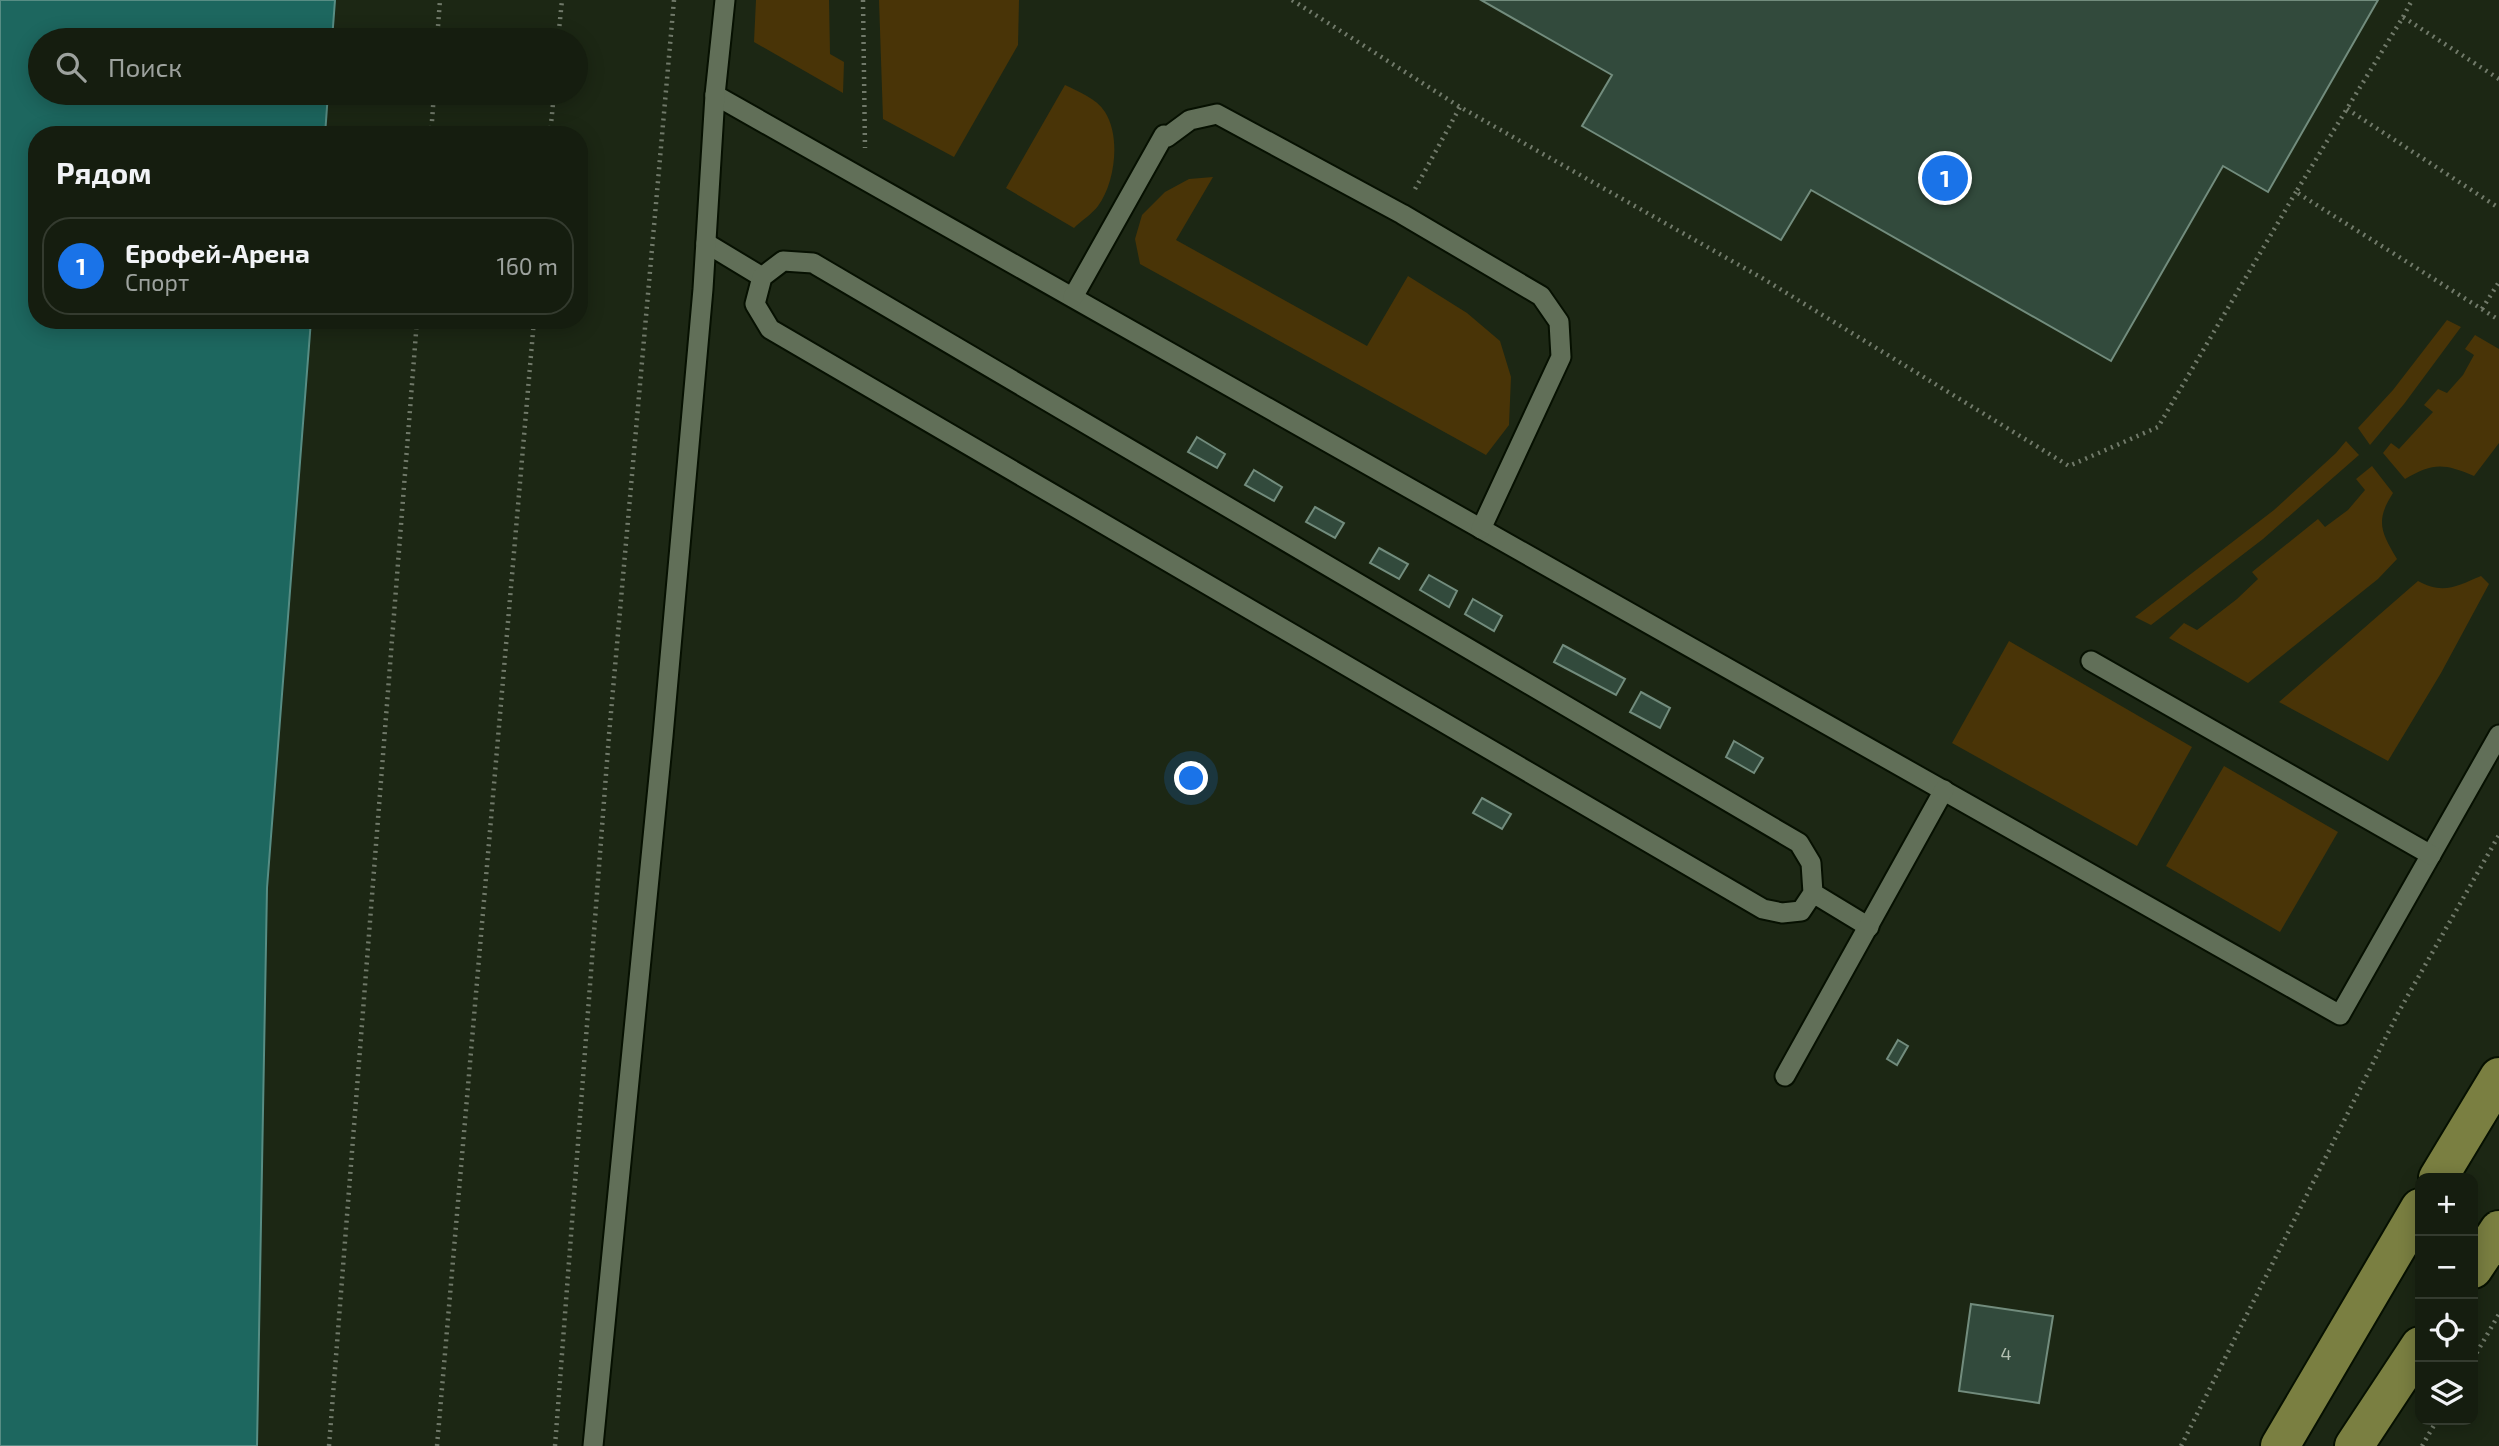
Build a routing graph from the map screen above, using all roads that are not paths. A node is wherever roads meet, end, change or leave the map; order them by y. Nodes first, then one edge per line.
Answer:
1 (725, 0) edge
2 (715, 95) junction
3 (706, 243) junction
4 (762, 277) junction
5 (1073, 297) junction
6 (1481, 528) junction
7 (2091, 661) dead end
8 (2499, 734) edge
9 (1944, 790) junction
10 (2431, 856) junction
11 (1813, 893) junction
12 (1868, 927) junction
13 (1785, 1076) dead end
14 (2499, 1077) edge
15 (2441, 1173) edge
16 (2415, 1216) edge
17 (2499, 1230) edge
18 (2478, 1262) edge
19 (2415, 1354) edge
20 (593, 1446) edge
21 (2280, 1446) edge
22 (2354, 1446) edge

1 - 2 lane
2 - 3 lane
2 - 5 lane
3 - 4 lane
3 - 20 lane
4 - 11 lane
4 - 11 lane
5 - 6 lane
5 - 6 lane
6 - 9 lane
7 - 10 lane
8 - 10 lane
9 - 10 lane
9 - 12 lane
11 - 12 lane
12 - 13 lane
14 - 15 main road
16 - 21 main road
17 - 18 main road
19 - 22 main road

